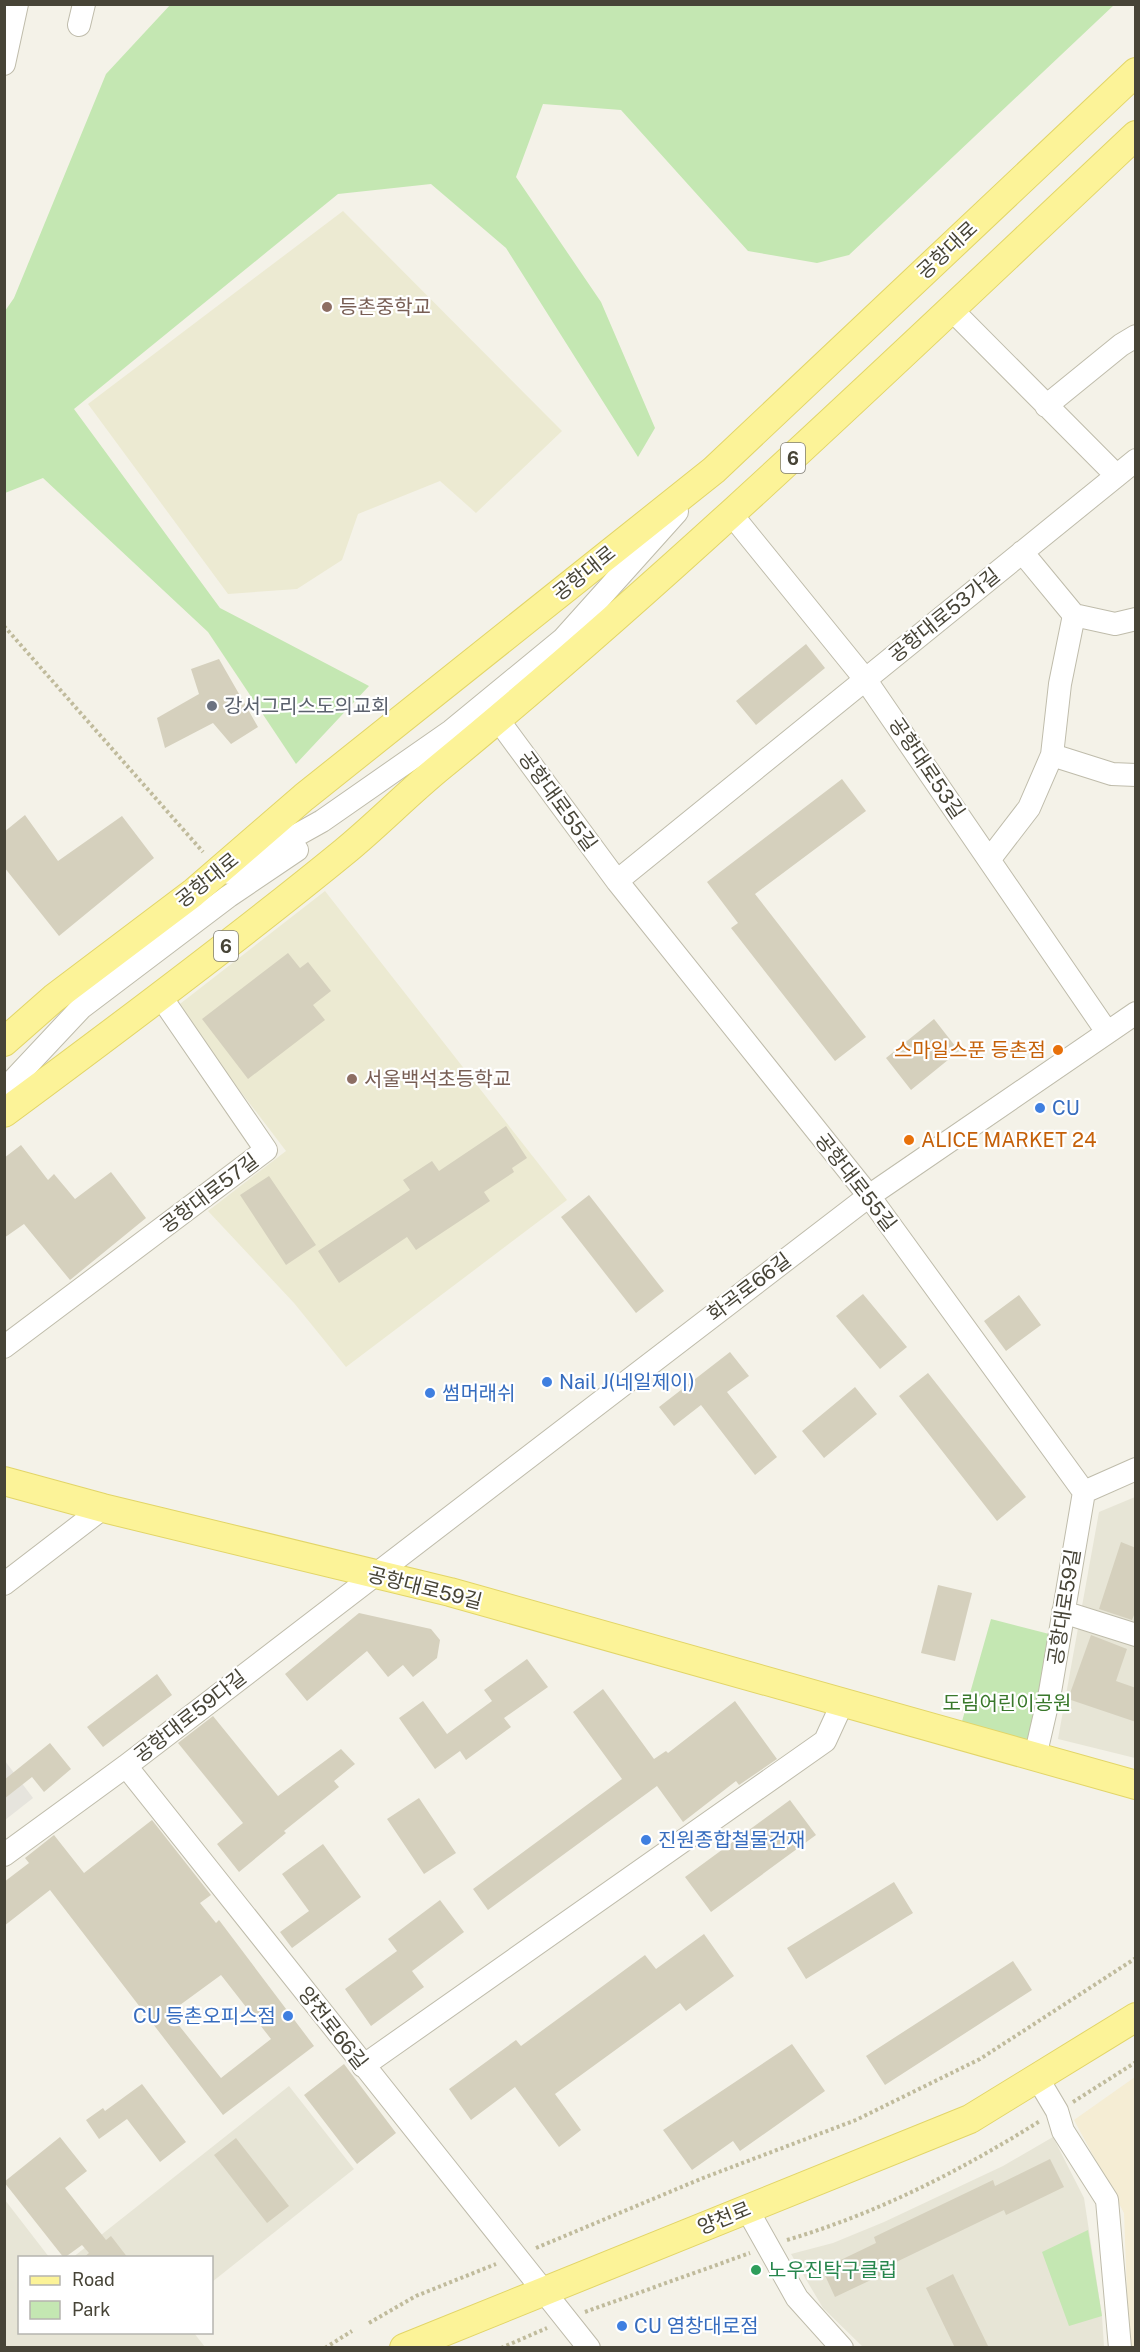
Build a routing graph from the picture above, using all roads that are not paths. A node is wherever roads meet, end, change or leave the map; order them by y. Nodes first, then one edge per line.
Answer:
1 (17, 4) edge
2 (4, 64) edge
3 (1136, 72) edge
4 (1136, 135) edge
5 (951, 309) junction
6 (1136, 336) edge
7 (1046, 405) junction
8 (1136, 460) edge
9 (714, 470) junction
10 (1116, 476) junction
11 (732, 515) junction
12 (1022, 552) junction
13 (1074, 615) junction
14 (1136, 619) edge
15 (865, 679) junction
16 (499, 721) junction
17 (1052, 755) junction
18 (439, 768) junction
19 (1136, 775) edge
20 (989, 860) junction
21 (616, 881) junction
22 (193, 892) junction
23 (161, 998) junction
24 (1136, 1013) edge
25 (1107, 1032) junction
26 (4, 1042) edge
27 (4, 1090) edge
28 (4, 1113) edge
29 (869, 1196) junction
30 (4, 1347) edge
31 (1136, 1469) edge
32 (4, 1481) edge
33 (1083, 1492) junction
34 (103, 1508) junction
35 (373, 1574) junction
36 (4, 1584) edge
37 (1063, 1612) junction
38 (1136, 1635) edge
39 (842, 1704) junction
40 (1035, 1757) junction
41 (126, 1766) junction
42 (1136, 1785) edge
43 (4, 1855) edge
44 (1136, 2017) edge
45 (363, 2066) junction
46 (1038, 2079) junction
47 (747, 2209) junction
48 (541, 2291) junction
49 (404, 2348) edge
50 (589, 2348) edge
51 (842, 2348) edge
52 (1120, 2348) edge

1 - 2 street
3 - 9 main road, 공항대로 / 6
4 - 5 main road, 6
5 - 7 street
5 - 11 main road, 6
6 - 7 street
7 - 10 street
8 - 10 street, 공항대로53가길
9 - 22 main road, 공항대로 / 6
9 - 22 street
10 - 12 street, 공항대로53가길
11 - 15 street, 공항대로53길
11 - 16 main road, 6
12 - 13 street
12 - 15 street, 공항대로53가길
13 - 14 street
13 - 17 street
15 - 20 street, 공항대로53길
15 - 21 street
16 - 18 main road, 6
16 - 21 street, 공항대로55길
17 - 19 street
17 - 20 street
18 - 23 main road, 6
18 - 27 street
20 - 25 street, 공항대로53길
21 - 29 street, 공항대로55길
22 - 26 main road, 공항대로 / 6
23 - 28 main road, 6
23 - 30 street, 공항대로57길
24 - 25 street, 화곡로66길
25 - 29 street, 화곡로66길
29 - 33 street, 공항대로55길
29 - 35 street, 화곡로66길
31 - 33 street
32 - 34 main road, 공항대로59길
33 - 37 street, 공항대로59길
34 - 35 main road, 공항대로59길
34 - 36 street
35 - 39 main road, 공항대로59길
35 - 41 street, 공항대로59다길
37 - 38 street
37 - 40 street, 공항대로59길
39 - 40 main road, 공항대로59길
39 - 45 street
40 - 42 main road, 공항대로59길
41 - 43 street, 공항대로59다길
41 - 45 street, 양천로66길
44 - 46 main road, 양천로
45 - 48 street, 양천로66길
46 - 47 main road, 양천로
46 - 52 street
47 - 48 main road, 양천로
47 - 51 street
48 - 49 main road, 양천로
48 - 50 street, 양천로66길

